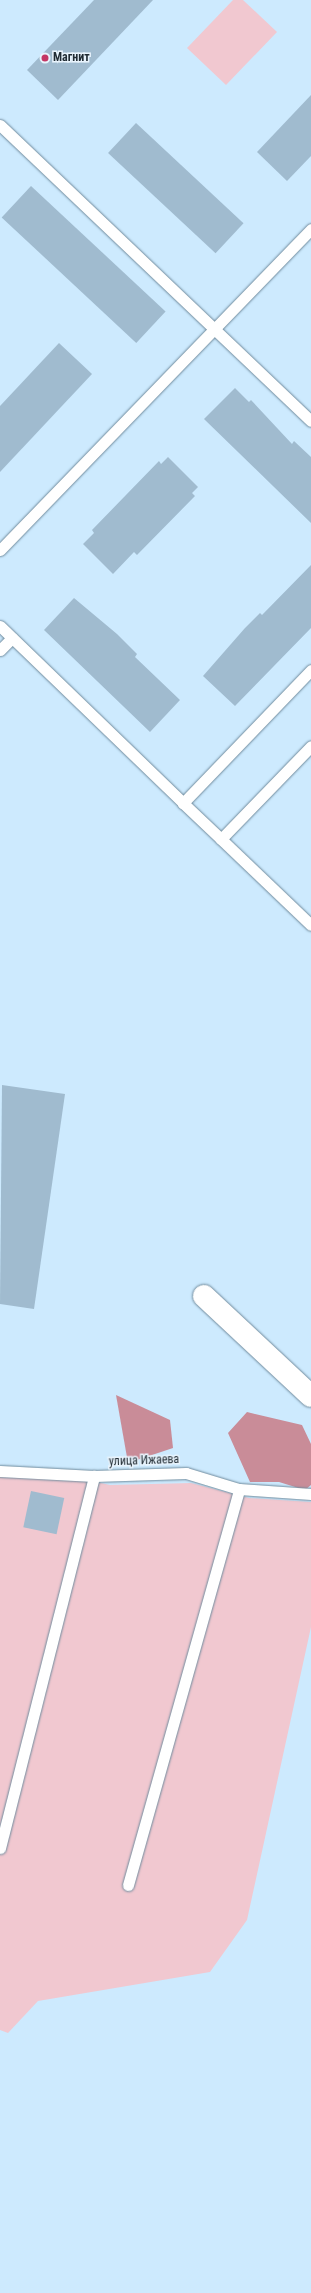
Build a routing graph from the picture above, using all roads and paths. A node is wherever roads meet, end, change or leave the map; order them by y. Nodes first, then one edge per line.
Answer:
1 (0, 125) edge
2 (311, 229) edge
3 (214, 329) junction
4 (311, 421) edge
5 (0, 550) edge
6 (0, 626) edge
7 (12, 638) junction
8 (0, 650) edge
9 (311, 670) edge
10 (311, 746) edge
11 (184, 803) junction
12 (221, 839) junction
13 (311, 925) edge
14 (204, 1296) dead end
15 (311, 1396) edge
16 (0, 1471) edge
17 (94, 1476) junction
18 (240, 1490) junction
19 (311, 1494) edge
20 (0, 1848) edge
21 (128, 1885) dead end

1 - 3 lane
2 - 3 lane
3 - 4 lane
3 - 5 lane
6 - 7 lane
7 - 8 lane
7 - 11 lane
9 - 11 lane
10 - 12 lane
11 - 12 lane
12 - 13 lane
14 - 15 street
16 - 17 lane, улица Ижаева
17 - 18 lane, улица Ижаева
17 - 20 lane
18 - 19 lane, улица Ижаева
18 - 21 lane

